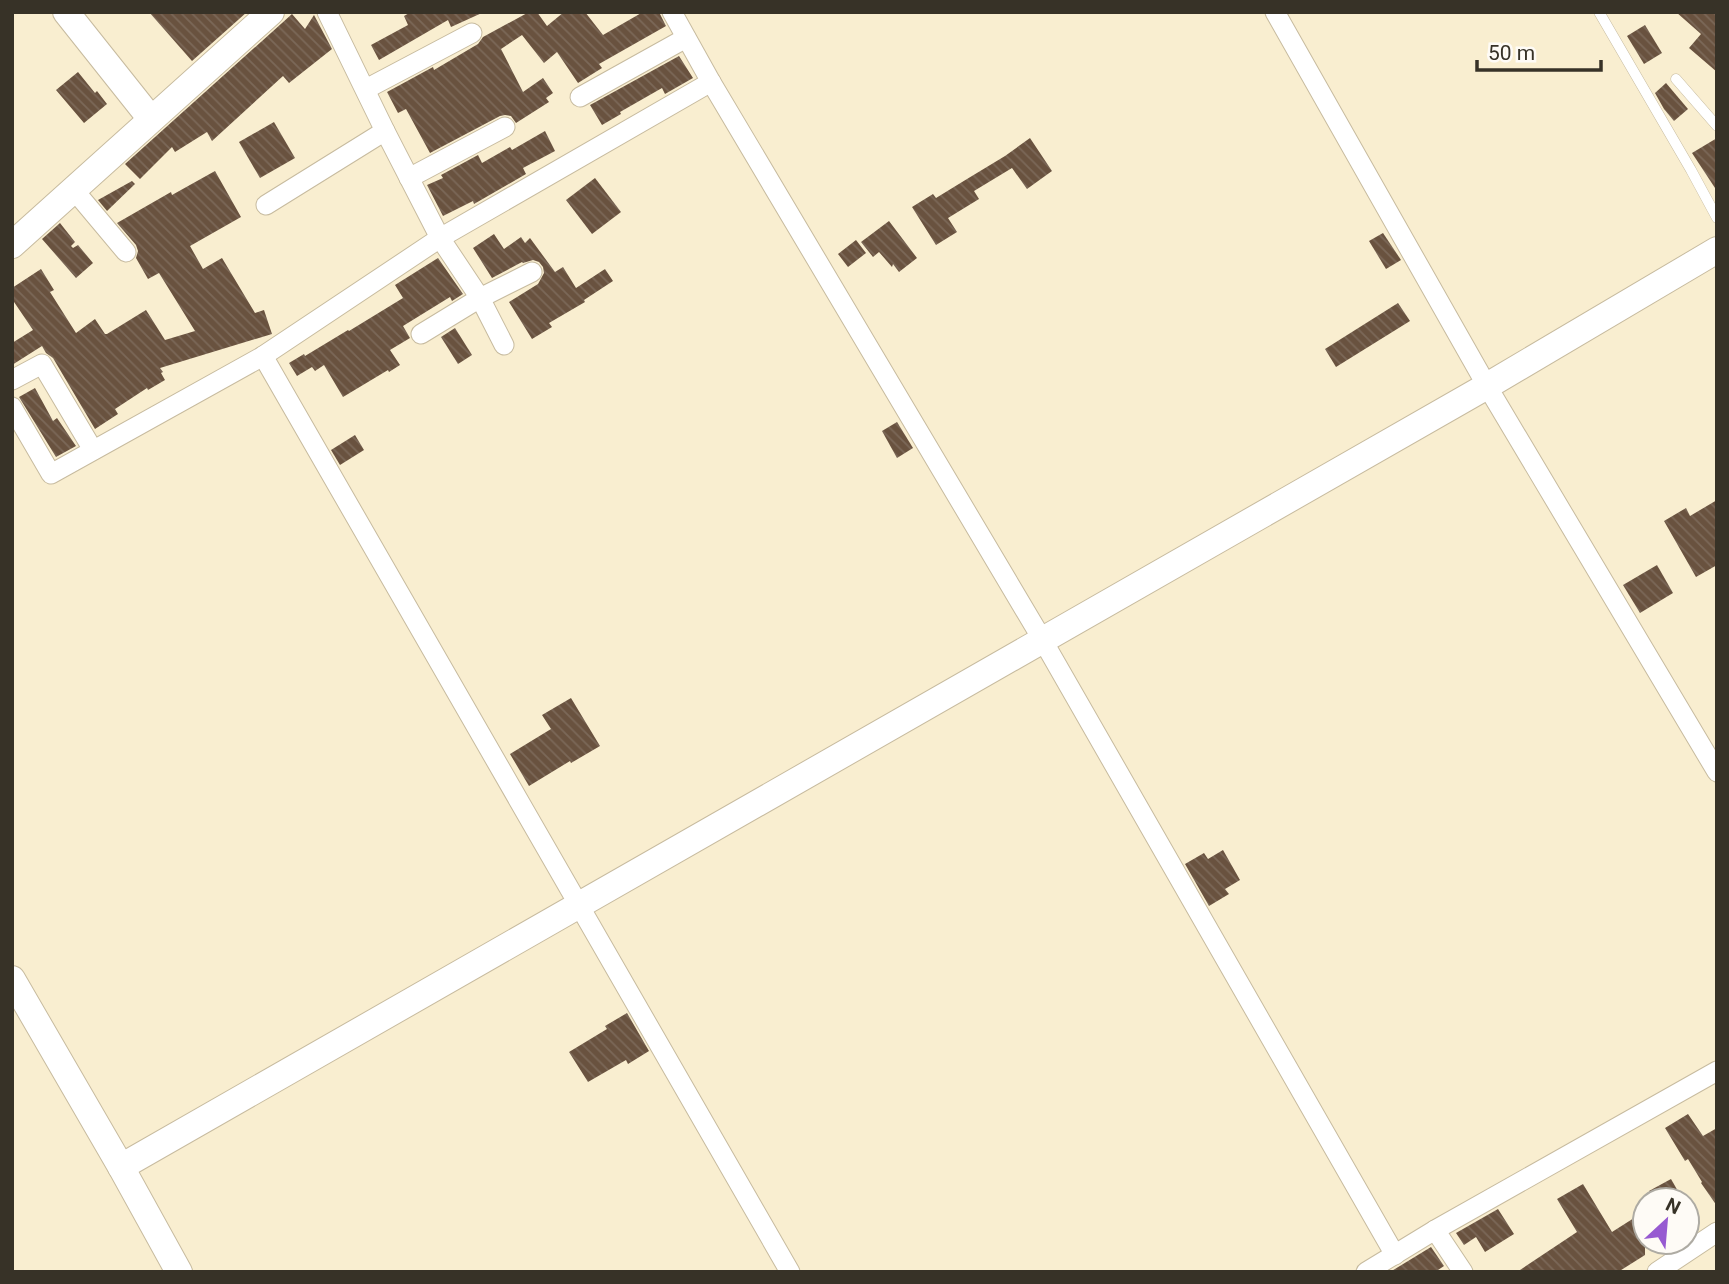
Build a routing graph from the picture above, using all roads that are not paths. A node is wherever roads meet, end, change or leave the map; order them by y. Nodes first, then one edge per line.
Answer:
1 (66, 12) edge
2 (271, 12) edge
3 (327, 12) edge
4 (672, 12) edge
5 (1275, 12) edge
6 (1599, 12) edge
7 (472, 33) dead end
8 (687, 38) junction
9 (1676, 79) dead end
10 (711, 82) junction
11 (366, 89) junction
12 (580, 97) dead end
13 (151, 119) junction
14 (1717, 126) edge
15 (505, 127) dead end
16 (385, 131) junction
17 (409, 178) junction
18 (74, 191) junction
19 (266, 205) dead end
20 (1717, 218) edge
21 (440, 238) junction
22 (12, 245) edge
23 (1717, 250) edge
24 (126, 253) dead end
25 (532, 272) dead end
26 (480, 298) junction
27 (421, 334) dead end
28 (504, 345) dead end
29 (263, 356) junction
30 (12, 380) edge
31 (1487, 386) junction
32 (12, 407) edge
33 (93, 450) junction
34 (1042, 639) junction
35 (1717, 772) edge
36 (579, 905) junction
37 (12, 979) edge
38 (1717, 1071) edge
39 (121, 1167) junction
40 (1434, 1230) junction
41 (1717, 1232) edge
42 (1395, 1255) junction
43 (175, 1270) edge
44 (790, 1272) edge
45 (1366, 1272) edge
46 (1463, 1272) edge
47 (1657, 1272) edge

1 - 13 street
2 - 13 street
3 - 11 street
4 - 8 street
5 - 31 street
6 - 20 lane
7 - 11 street
8 - 10 street
8 - 12 street
9 - 14 lane
10 - 21 street
10 - 34 street
11 - 16 street
13 - 18 street
15 - 17 street
16 - 17 street
16 - 19 street
17 - 21 street
18 - 22 street
18 - 24 street
21 - 26 street
21 - 29 street
23 - 31 street
25 - 26 street
26 - 27 street
26 - 28 street
29 - 33 street
29 - 36 street
30 - 33 street
31 - 34 street
31 - 35 street
32 - 33 street
34 - 36 street
34 - 42 street
36 - 39 street
36 - 44 street
37 - 39 street
38 - 40 street
39 - 43 street
40 - 42 street
40 - 46 street
41 - 47 street
42 - 45 street

